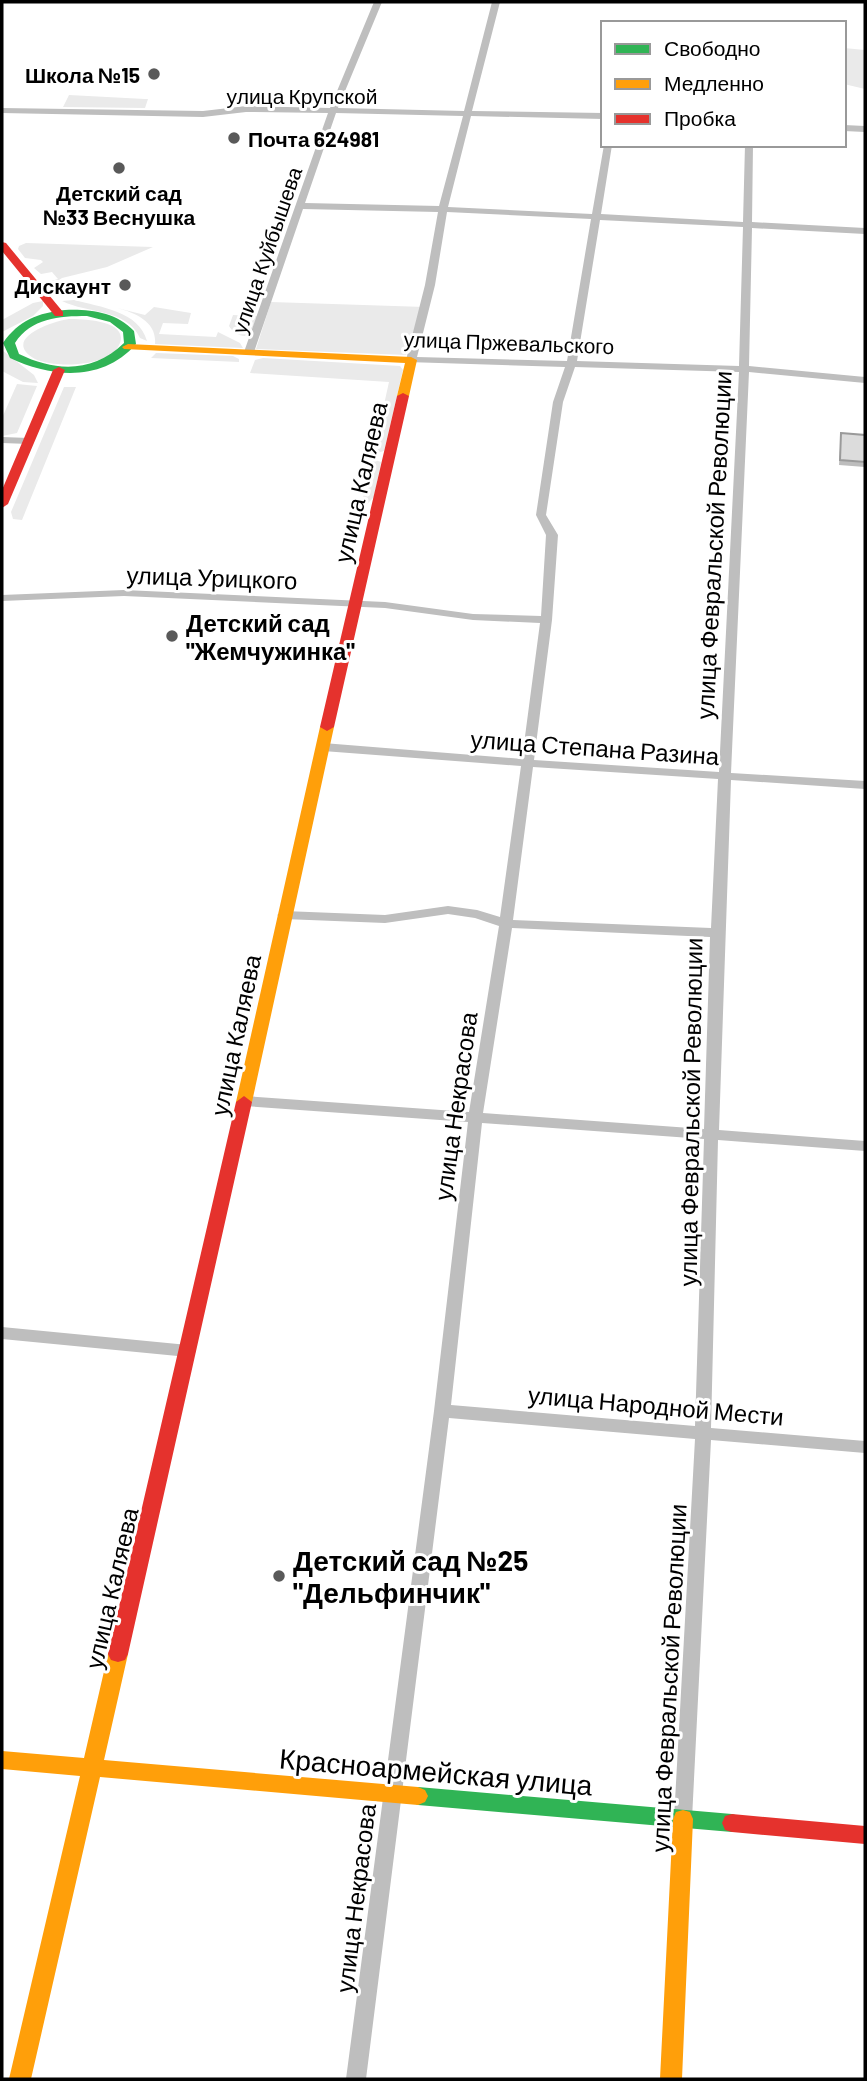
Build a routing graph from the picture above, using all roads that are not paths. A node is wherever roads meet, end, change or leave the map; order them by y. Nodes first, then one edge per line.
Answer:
1 (378, 2) edge
2 (496, 2) edge
3 (2, 110) edge
4 (333, 111) junction
5 (466, 112) junction
6 (601, 116) edge
7 (846, 128) edge
8 (865, 129) edge
9 (608, 147) edge
10 (749, 147) edge
11 (300, 206) junction
12 (443, 209) junction
13 (596, 217) junction
14 (748, 224) junction
15 (865, 231) edge
16 (2, 245) edge
17 (60, 314) junction
18 (5, 342) edge
19 (128, 347) junction
20 (249, 352) junction
21 (411, 360) junction
22 (571, 365) junction
23 (744, 369) junction
24 (59, 370) junction
25 (865, 380) edge
26 (31, 438) junction
27 (2, 440) edge
28 (2, 504) edge
29 (2, 598) edge
30 (355, 604) junction
31 (546, 620) junction
32 (323, 747) junction
33 (526, 763) junction
34 (725, 777) junction
35 (865, 785) edge
36 (285, 915) junction
37 (506, 924) junction
38 (717, 933) junction
39 (244, 1101) junction
40 (475, 1119) junction
41 (713, 1137) junction
42 (865, 1146) edge
43 (2, 1333) edge
44 (188, 1351) junction
45 (442, 1411) junction
46 (703, 1434) junction
47 (865, 1447) edge
48 (2, 1760) edge
49 (93, 1768) junction
50 (393, 1794) junction
51 (684, 1819) junction
52 (865, 1835) edge
53 (20, 2079) edge
54 (356, 2079) edge
55 (671, 2079) edge

1 - 4 street, улица Куйбышева
2 - 5 street, улица Каляева
3 - 4 street, улица Крупской
4 - 5 street, улица Крупской
4 - 11 street, улица Куйбышева
5 - 6 street, улица Крупской
5 - 12 street, улица Каляева
7 - 8 street
9 - 13 street, улица Некрасова
10 - 14 street, улица Февральской Революции
11 - 12 street
11 - 20 street, улица Куйбышева
12 - 13 street
12 - 21 street, улица Каляева
13 - 14 street
13 - 22 street, улица Некрасова
14 - 15 street
14 - 23 street, улица Февральской Революции
16 - 17 street
17 - 18 street
17 - 19 street
18 - 24 street
19 - 20 street, улица Пржевальского
19 - 24 street
20 - 21 street, улица Пржевальского
21 - 22 street, улица Пржевальского
21 - 30 street, улица Каляева
22 - 23 street, улица Пржевальского
22 - 31 street, улица Некрасова
23 - 25 street, улица Пржевальского
23 - 34 street, улица Февральской Революции
24 - 26 street
26 - 27 street
26 - 28 street
29 - 30 street, улица Урицкого
30 - 31 street, улица Урицкого
30 - 32 street, улица Каляева
31 - 33 street, улица Некрасова
32 - 33 street, улица Степана Разина
32 - 36 street, улица Каляева
33 - 34 street, улица Степана Разина
33 - 37 street, улица Некрасова
34 - 35 street, улица Степана Разина
34 - 38 street, улица Февральской Революции
36 - 37 street
36 - 39 street, улица Каляева
37 - 38 street
37 - 40 street, улица Некрасова
38 - 41 street, улица Февральской Революции
39 - 40 street
39 - 44 street, улица Каляева
40 - 41 street
40 - 45 street, улица Некрасова
41 - 42 street
41 - 46 street, улица Февральской Революции
43 - 44 street
44 - 49 street, улица Каляева
45 - 46 street, улица Народной Мести
45 - 50 street, улица Некрасова
46 - 47 street, улица Народной Мести
46 - 51 street, улица Февральской Революции
48 - 49 street, Красноармейская улица
49 - 50 street, Красноармейская улица
49 - 53 street, улица Каляева
50 - 51 street, Красноармейская улица
50 - 54 street, улица Некрасова
51 - 52 street, Красноармейская улица
51 - 55 street, улица Февральской Революции

